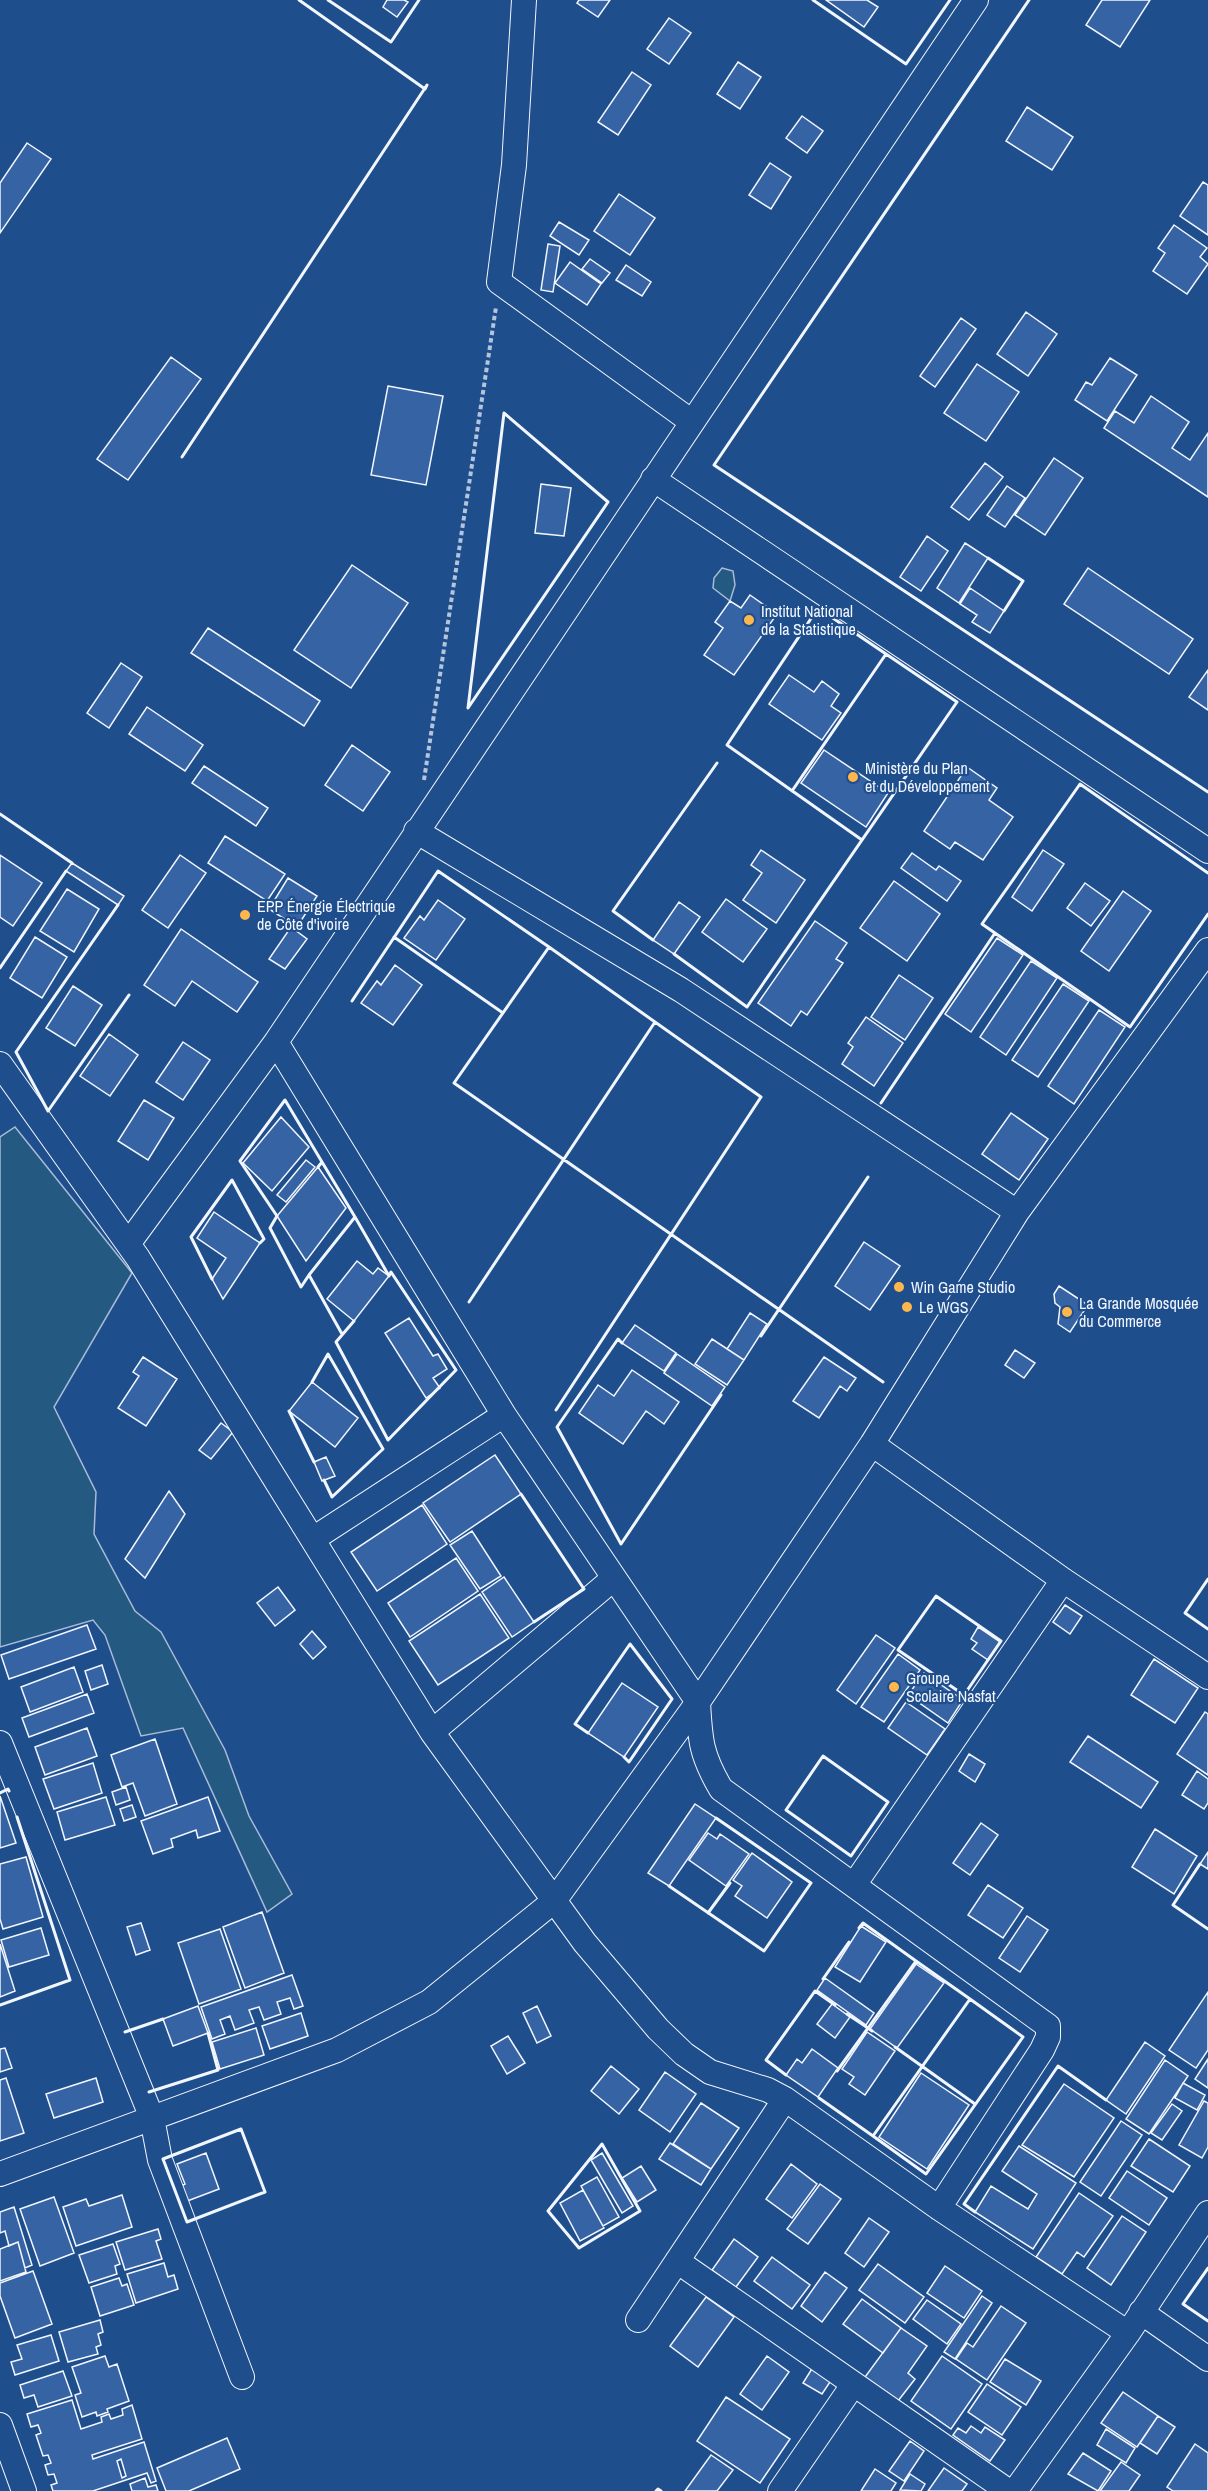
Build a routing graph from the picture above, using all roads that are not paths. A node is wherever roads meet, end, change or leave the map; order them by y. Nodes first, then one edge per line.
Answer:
1 (524, 0) edge
2 (976, 0) edge
3 (692, 422) junction
4 (653, 478) junction
5 (416, 831) junction
6 (1208, 851) edge
7 (1208, 950) edge
8 (276, 1042) junction
9 (0, 1064) edge
10 (1017, 1212) junction
11 (128, 1244) junction
12 (504, 1415) junction
13 (872, 1444) junction
14 (313, 1539) junction
15 (613, 1579) junction
16 (1063, 1580) junction
17 (1208, 1677) edge
18 (698, 1702) junction
19 (432, 1732) junction
20 (0, 1743) edge
21 (854, 1885) junction
22 (554, 1901) junction
23 (785, 2099) junction
24 (152, 2118) junction
25 (0, 2174) edge
26 (939, 2208) junction
27 (1208, 2213) edge
28 (677, 2261) junction
29 (1141, 2312) junction
30 (638, 2320) dead end
31 (1128, 2333) junction
32 (1208, 2359) edge
33 (242, 2377) dead end
34 (853, 2385) junction
35 (0, 2424) edge
36 (24, 2491) edge
37 (780, 2491) edge
38 (1008, 2491) edge
39 (1015, 2491) edge

1 - 3 street
2 - 3 street
3 - 4 street
4 - 5 street
4 - 6 street
5 - 8 street
5 - 10 street
7 - 10 street
8 - 11 street
8 - 12 street
9 - 11 street
10 - 13 street
11 - 14 street
12 - 14 street
12 - 15 street
13 - 16 street
13 - 18 street
14 - 19 street
15 - 18 street
15 - 19 street
16 - 17 street
16 - 21 street
18 - 21 street
18 - 22 street
19 - 22 street
20 - 24 street
21 - 26 street
22 - 23 street
22 - 24 street
23 - 26 street
23 - 28 street
24 - 25 street
24 - 33 street
26 - 31 street
27 - 29 street
28 - 30 street
28 - 34 street
29 - 31 street
29 - 32 street
31 - 39 street
34 - 37 street
34 - 38 street
35 - 36 street

